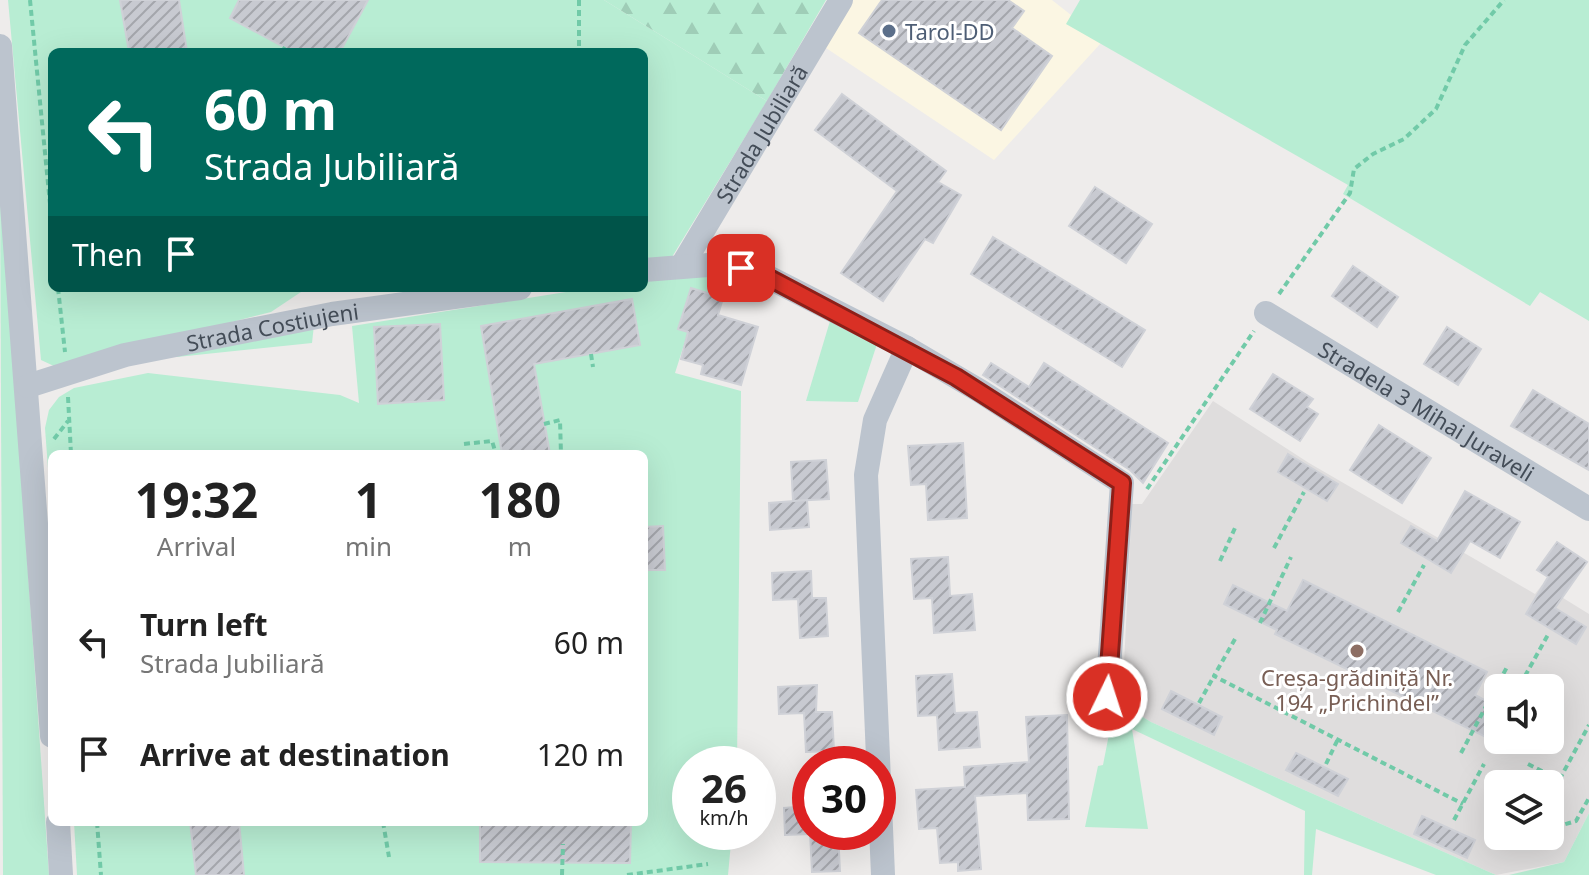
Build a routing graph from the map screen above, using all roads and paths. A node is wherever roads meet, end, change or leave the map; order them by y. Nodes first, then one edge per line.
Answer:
1 (30, 0) edge
2 (579, 0) edge
3 (841, 0) edge
4 (1504, 0) edge
5 (0, 46) edge
6 (579, 48) edge
7 (48, 183) edge
8 (683, 264) junction
9 (648, 269) edge
10 (491, 292) edge
11 (1266, 313) junction
12 (907, 348) junction
13 (591, 354) dead end
14 (593, 367) dead end
15 (28, 386) junction
16 (69, 420) dead end
17 (544, 424) dead end
18 (48, 440) dead end
19 (464, 444) dead end
20 (495, 450) edge
21 (561, 450) edge
22 (1304, 492) dead end
23 (1142, 496) dead end
24 (1589, 509) edge
25 (1235, 528) dead end
26 (1274, 548) dead end
27 (1291, 557) dead end
28 (1220, 561) dead end
29 (1424, 565) dead end
30 (1398, 612) dead end
31 (1260, 623) dead end
32 (1549, 633) dead end
33 (1235, 639) dead end
34 (1507, 667) dead end
35 (1526, 674) edge
36 (1214, 676) junction
37 (48, 678) edge
38 (1199, 703) dead end
39 (1123, 717) dead end
40 (1589, 725) edge
41 (1338, 739) junction
42 (1461, 753) dead end
43 (1326, 764) dead end
44 (1484, 764) dead end
45 (1528, 764) dead end
46 (1540, 770) edge
47 (1564, 771) edge
48 (1589, 798) edge
49 (1463, 804) junction
50 (1454, 820) dead end
51 (1564, 825) edge
52 (58, 826) edge
53 (97, 826) edge
54 (384, 826) edge
55 (563, 844) dead end
56 (389, 857) dead end
57 (708, 864) dead end
58 (61, 875) edge
59 (101, 875) edge
60 (562, 875) edge
61 (627, 875) edge
62 (883, 875) edge

1 - 7 path
2 - 6 path
3 - 8 street, Strada Jubiliară
4 - 11 path
5 - 15 street
8 - 9 street
8 - 12 street
10 - 15 street, Strada Costiujeni
11 - 23 path
11 - 24 street, Stradela 3 Mihai Juraveli
12 - 39 street
12 - 62 street
13 - 14 path
15 - 37 street
16 - 18 path
17 - 21 path
19 - 20 path
22 - 26 path
25 - 28 path
27 - 31 path
29 - 30 path
32 - 35 path
33 - 36 path
34 - 42 path
36 - 38 path
36 - 41 path
40 - 47 path
41 - 43 path
41 - 49 path
44 - 49 path
45 - 46 path
48 - 51 path
49 - 50 path
52 - 58 street
53 - 59 path
54 - 56 path
55 - 60 path
57 - 61 path

